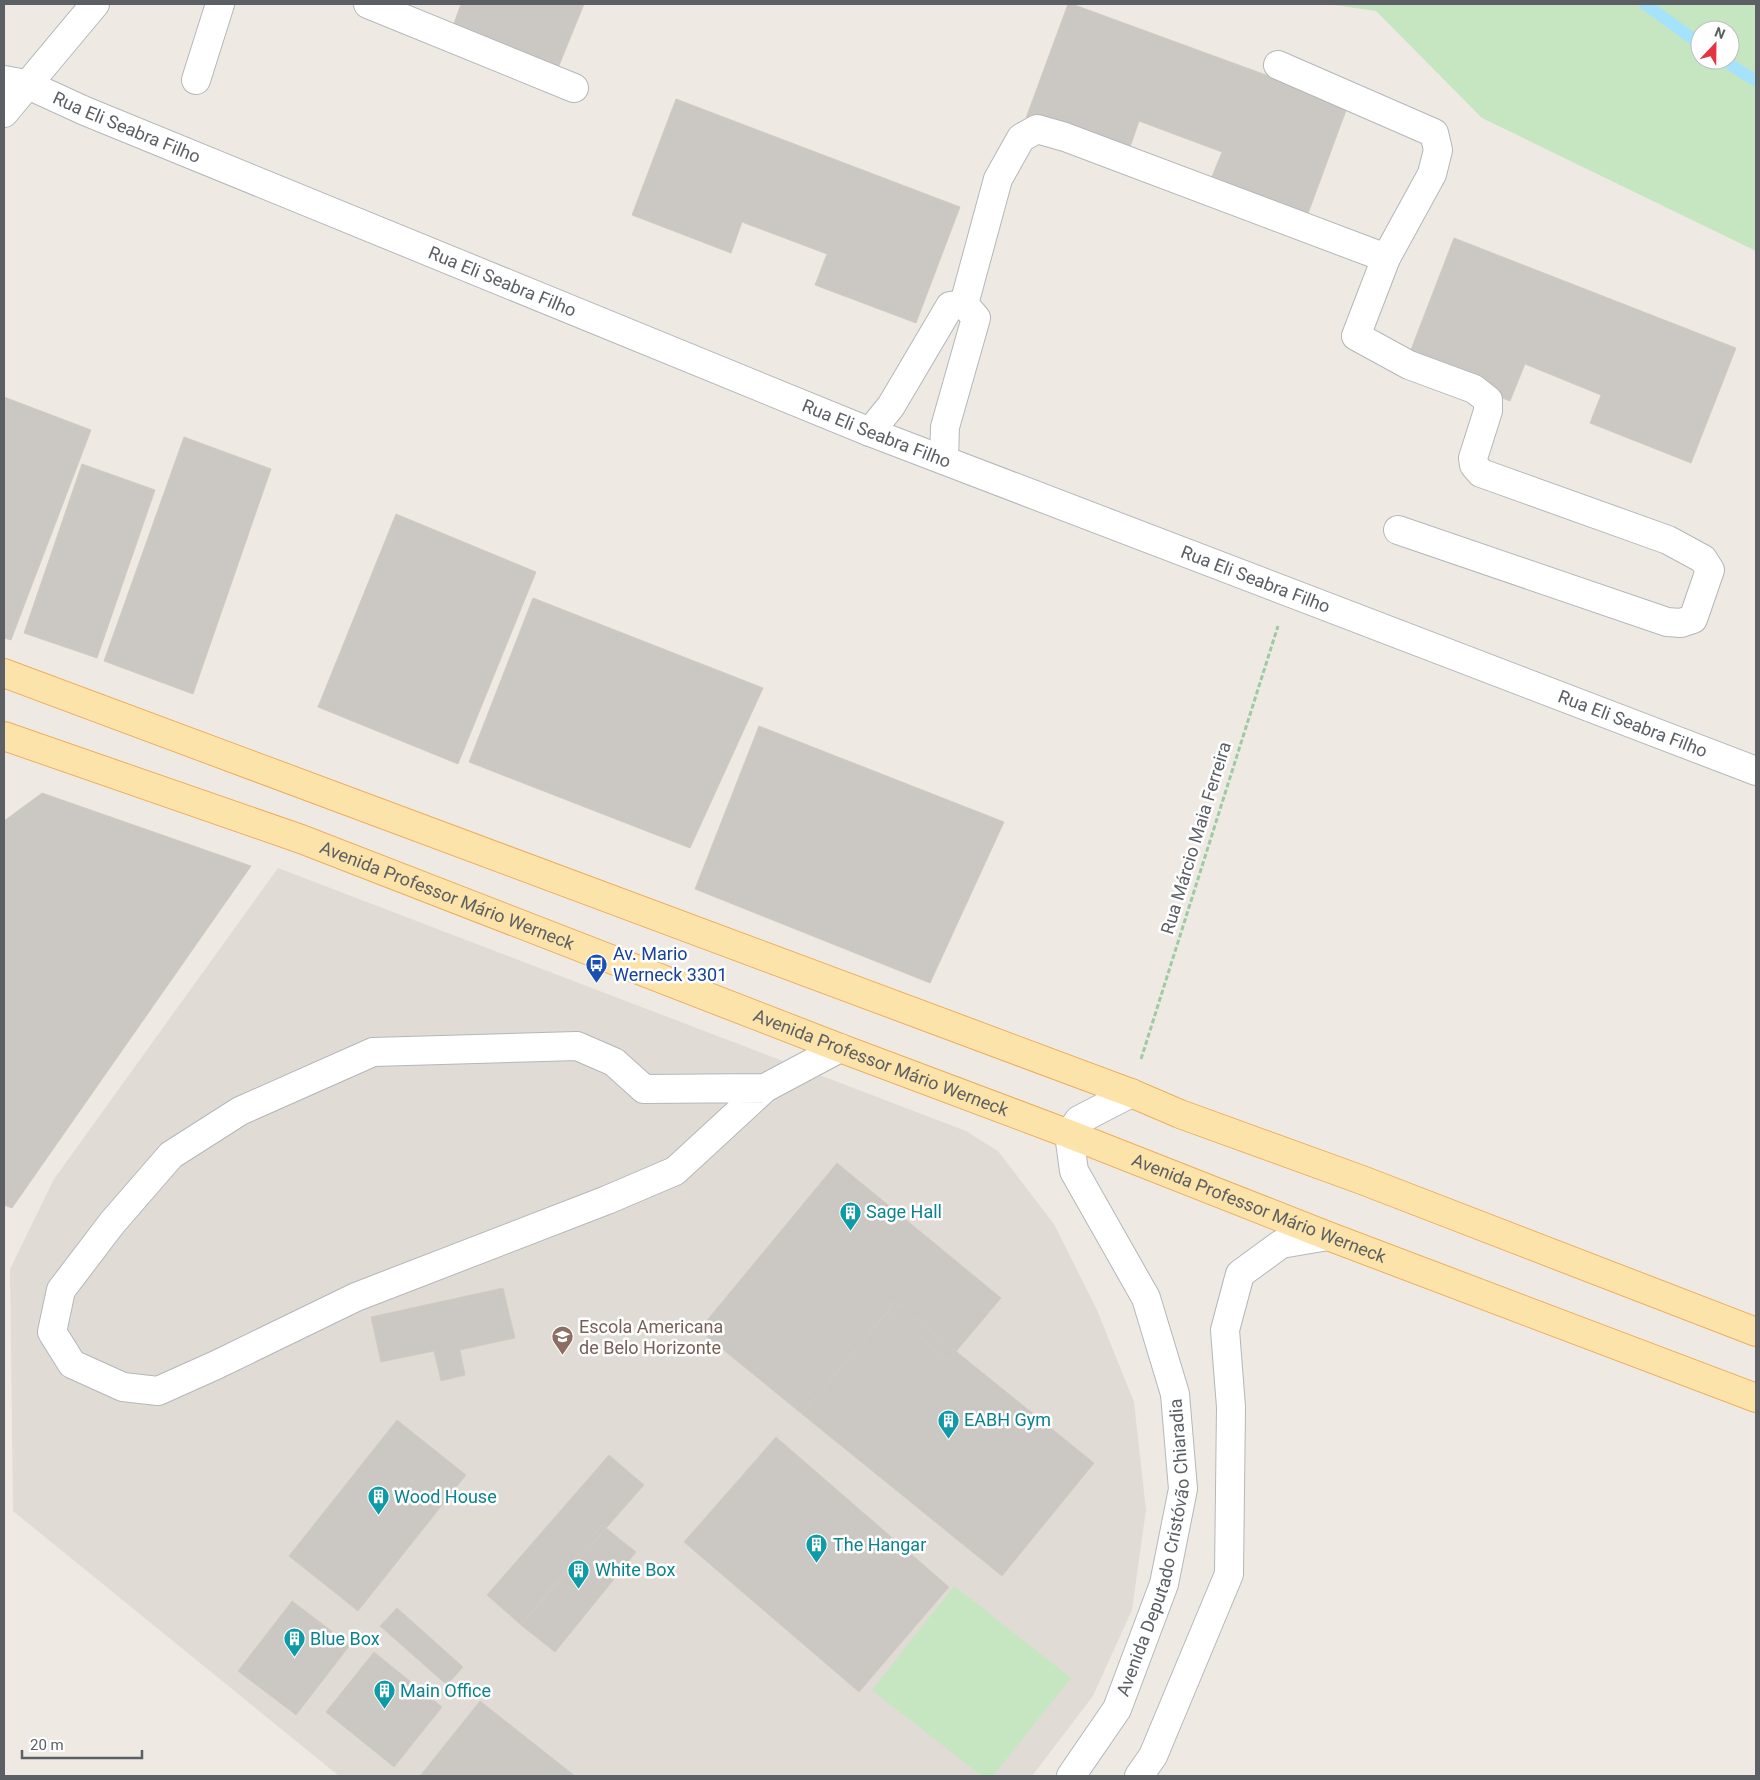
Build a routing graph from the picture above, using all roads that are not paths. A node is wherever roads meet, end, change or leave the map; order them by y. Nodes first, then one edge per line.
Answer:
1 (95, 4) edge
2 (220, 4) edge
3 (368, 4) edge
4 (1278, 65) dead end
5 (196, 80) dead end
6 (15, 82) edge
7 (574, 88) dead end
8 (4, 113) edge
9 (1386, 258) junction
10 (964, 304) junction
11 (870, 432) junction
12 (944, 460) junction
13 (1398, 530) dead end
14 (4, 673) edge
15 (4, 736) edge
16 (1756, 771) edge
17 (840, 1048) junction
18 (765, 1088) junction
19 (1131, 1093) junction
20 (1069, 1134) junction
21 (1328, 1236) junction
22 (1756, 1332) edge
23 (1756, 1398) edge
24 (1071, 1776) edge
25 (1139, 1776) edge

1 - 6 street
2 - 5 street
3 - 7 street
4 - 9 street
6 - 8 street
6 - 11 street, Rua Eli Seabra Filho
9 - 10 street
9 - 13 street
10 - 11 street
10 - 12 street
11 - 12 street, Rua Eli Seabra Filho
12 - 16 street, Rua Eli Seabra Filho
14 - 19 main road
15 - 17 main road, Avenida Professor Mário Werneck
17 - 18 street
17 - 20 main road, Avenida Professor Mário Werneck
18 - 18 street
19 - 20 street
19 - 22 main road
20 - 21 main road, Avenida Professor Mário Werneck
20 - 24 street, Avenida Deputado Cristóvão Chiaradia
21 - 23 main road, Avenida Professor Mário Werneck
21 - 25 street

